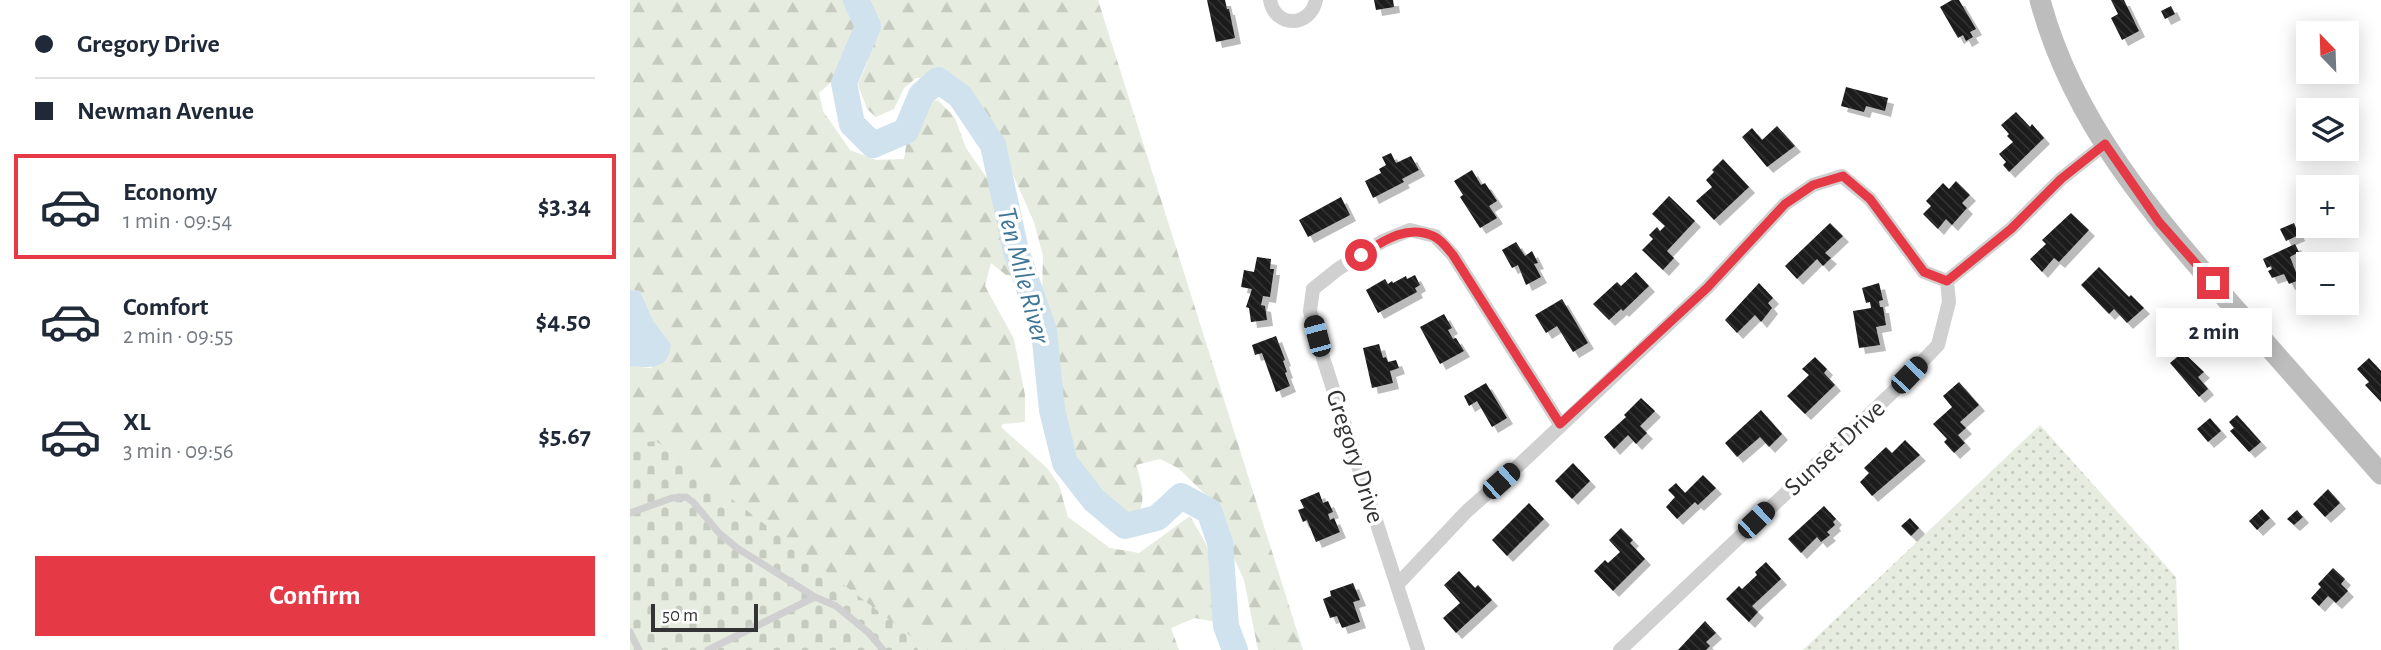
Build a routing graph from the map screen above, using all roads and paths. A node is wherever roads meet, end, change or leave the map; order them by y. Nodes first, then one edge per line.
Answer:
1 (1270, 0) edge
2 (1316, 0) edge
3 (2040, 0) edge
4 (2105, 144) junction
5 (1947, 281) junction
6 (1560, 424) junction
7 (2381, 474) edge
8 (630, 513) edge
9 (1397, 585) junction
10 (815, 597) junction
11 (630, 632) edge
12 (639, 650) edge
13 (708, 650) edge
14 (883, 650) edge
15 (1418, 650) edge
16 (1620, 650) edge

1 - 2 street
3 - 4 main road
4 - 5 street
4 - 7 main road
5 - 6 street
5 - 16 street, Sunset Drive
6 - 9 street
6 - 9 street, Gregory Drive
8 - 10 lane
9 - 15 street, Gregory Drive
10 - 13 lane
10 - 14 lane
11 - 12 lane

